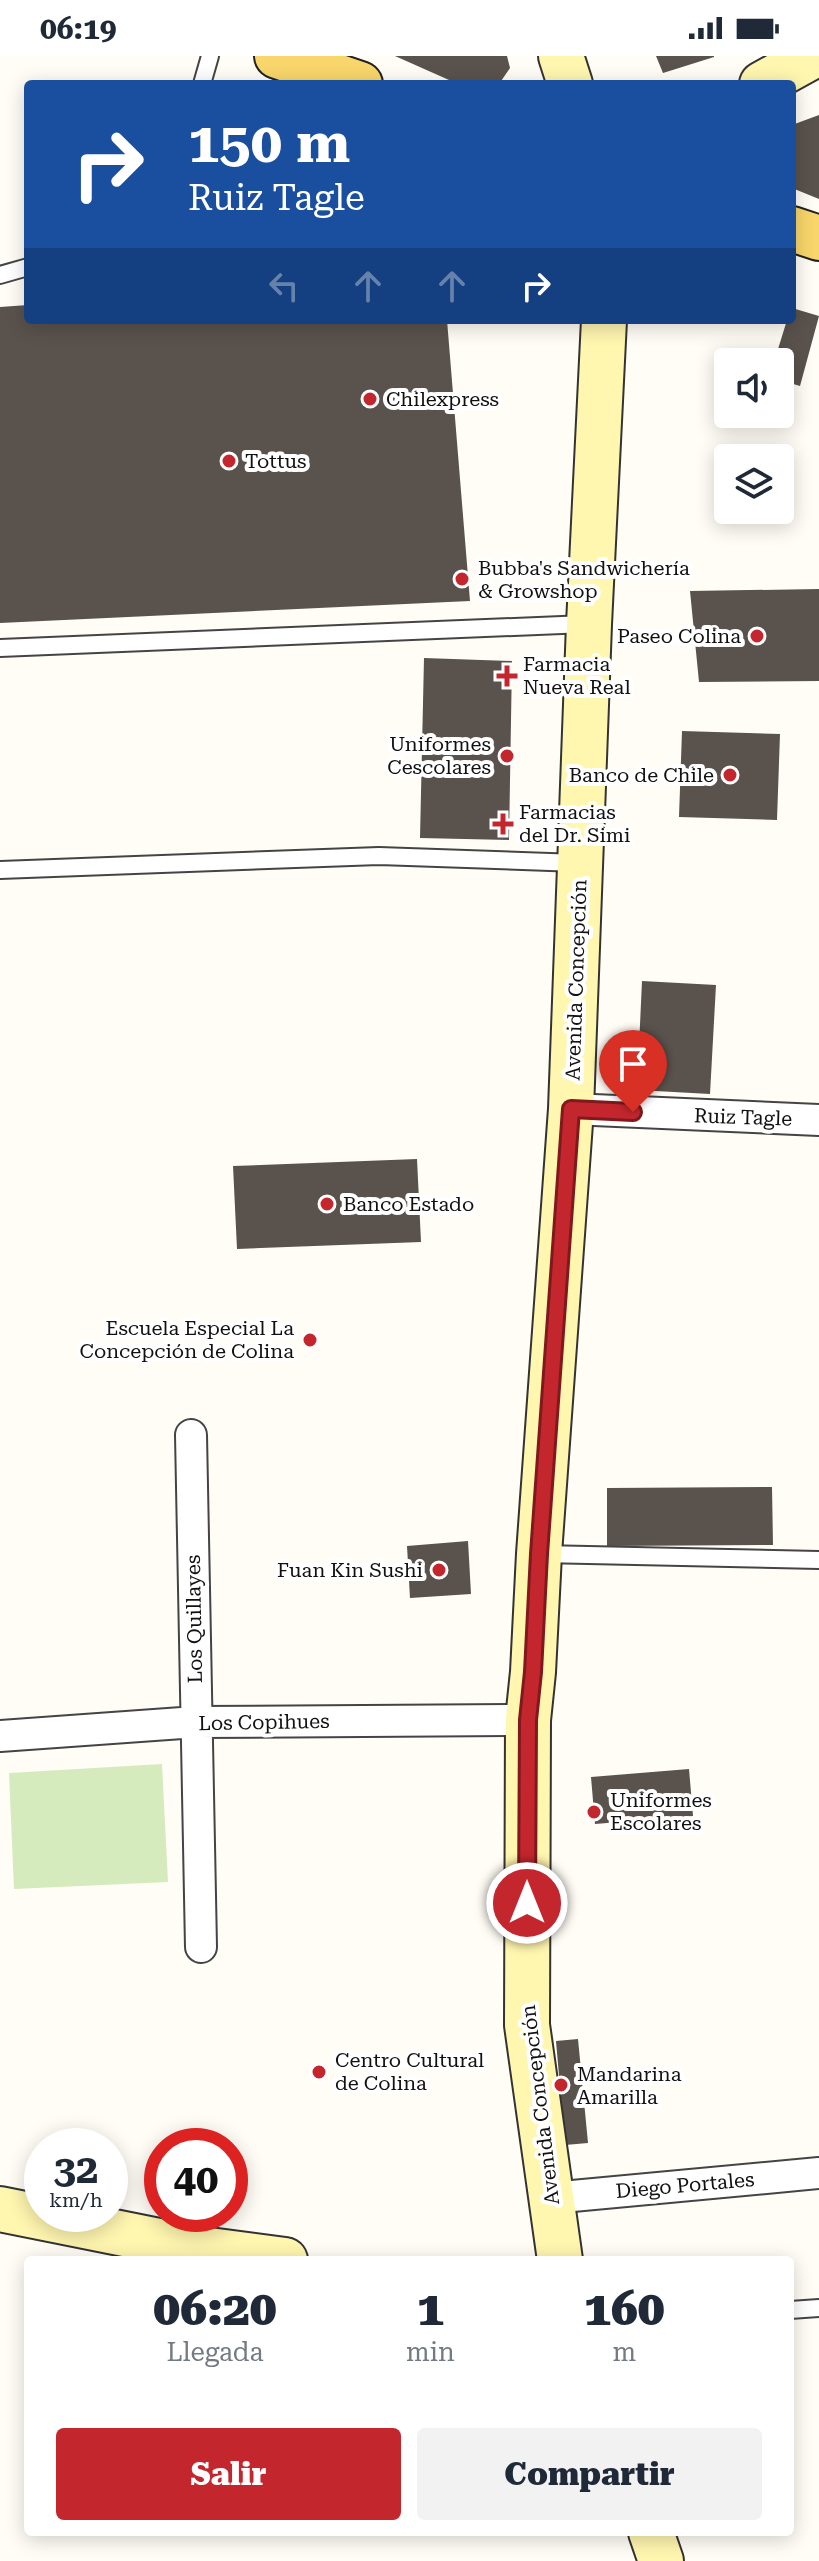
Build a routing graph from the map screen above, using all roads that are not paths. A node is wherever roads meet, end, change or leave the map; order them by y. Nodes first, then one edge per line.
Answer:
1 (210, 56) edge
2 (277, 56) edge
3 (561, 56) edge
4 (813, 56) edge
5 (203, 80) edge
6 (348, 80) edge
7 (569, 80) edge
8 (769, 80) edge
9 (796, 230) edge
10 (819, 238) edge
11 (24, 268) edge
12 (0, 275) edge
13 (604, 324) edge
14 (589, 624) junction
15 (0, 648) edge
16 (580, 863) junction
17 (0, 870) edge
18 (571, 1109) junction
19 (819, 1120) edge
20 (191, 1435) dead end
21 (539, 1554) junction
22 (819, 1560) edge
23 (528, 1720) junction
24 (196, 1722) junction
25 (0, 1736) edge
26 (201, 1947) dead end
27 (819, 2173) edge
28 (551, 2198) junction
29 (3, 2204) edge
30 (255, 2256) edge
31 (559, 2256) edge
32 (819, 2308) edge
33 (794, 2310) edge
34 (652, 2536) edge
35 (661, 2561) edge

1 - 5 lane
2 - 6 main road
3 - 7 street
4 - 8 street
9 - 10 main road
11 - 12 lane
13 - 14 street, Avenida Concepción
14 - 15 lane
14 - 16 street, Avenida Concepción
16 - 17 lane
16 - 18 street, Avenida Concepción
18 - 19 street, Ruiz Tagle
18 - 21 street, Avenida Concepción
20 - 24 street, Los Quillayes
21 - 22 lane
21 - 23 street, Avenida Concepción
23 - 24 street, Los Copihues
23 - 28 street, Avenida Concepción
24 - 25 street, Los Copihues
24 - 26 street, Los Quillayes
27 - 28 street, Diego Portales
28 - 31 street, Avenida Concepción
29 - 30 street
32 - 33 lane
34 - 35 street

